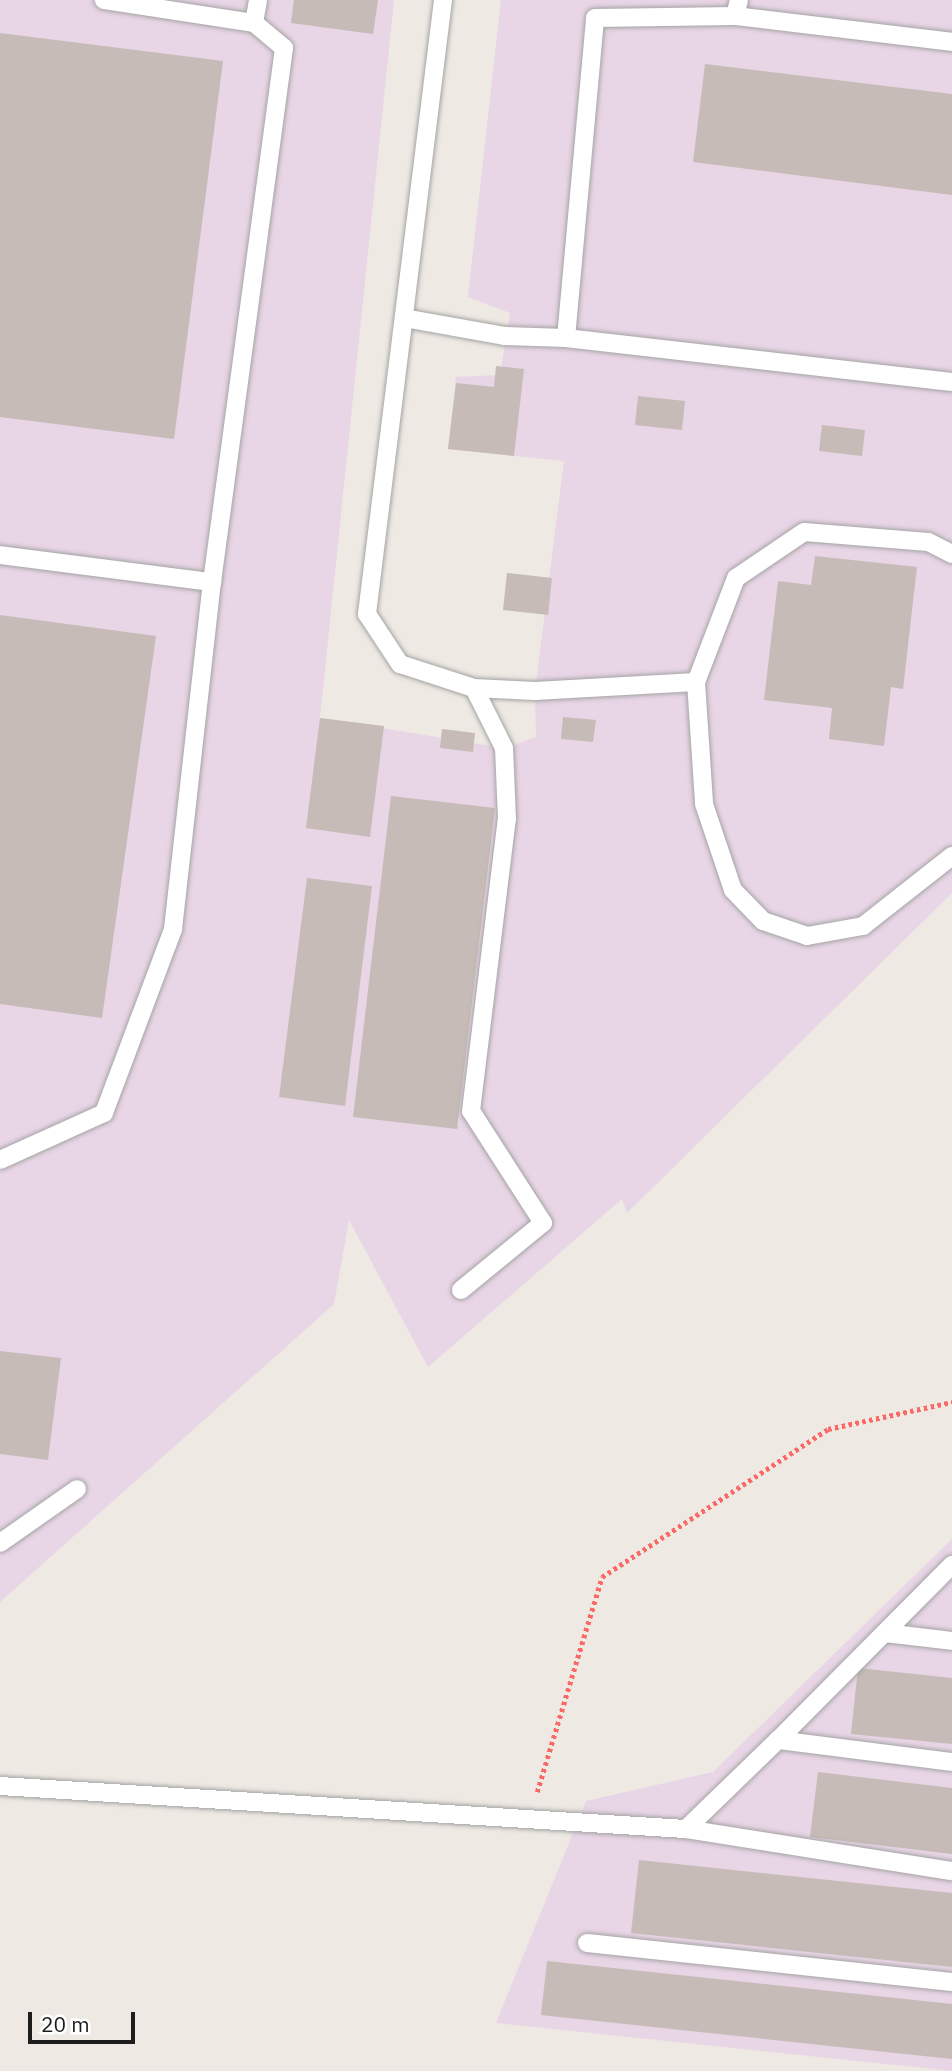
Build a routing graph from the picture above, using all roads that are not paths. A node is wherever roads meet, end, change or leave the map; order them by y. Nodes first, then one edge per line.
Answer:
1 (104, 0) edge
2 (258, 0) edge
3 (443, 0) edge
4 (126, 2) edge
5 (737, 8) edge
6 (254, 23) junction
7 (952, 42) edge
8 (404, 318) junction
9 (566, 338) junction
10 (952, 382) edge
11 (952, 554) edge
12 (0, 555) edge
13 (212, 582) junction
14 (696, 682) junction
15 (474, 688) junction
16 (952, 856) edge
17 (0, 1160) edge
18 (461, 1290) dead end
19 (77, 1489) dead end
20 (0, 1543) edge
21 (952, 1565) edge
22 (885, 1633) junction
23 (952, 1641) edge
24 (779, 1740) junction
25 (952, 1762) edge
26 (0, 1786) edge
27 (686, 1829) junction
28 (952, 1871) edge
29 (587, 1943) dead end
30 (952, 1982) edge

1 - 4 lane
2 - 6 lane
3 - 8 lane
4 - 6 lane
5 - 7 lane
5 - 9 lane
6 - 13 lane
8 - 9 lane
8 - 15 lane
9 - 10 lane
11 - 14 lane
12 - 13 lane
13 - 17 lane
14 - 15 lane
14 - 16 lane
15 - 18 lane
19 - 20 lane
21 - 22 lane
22 - 23 lane
22 - 24 lane
24 - 25 lane
24 - 27 lane
26 - 27 lane
27 - 28 lane
29 - 30 lane

